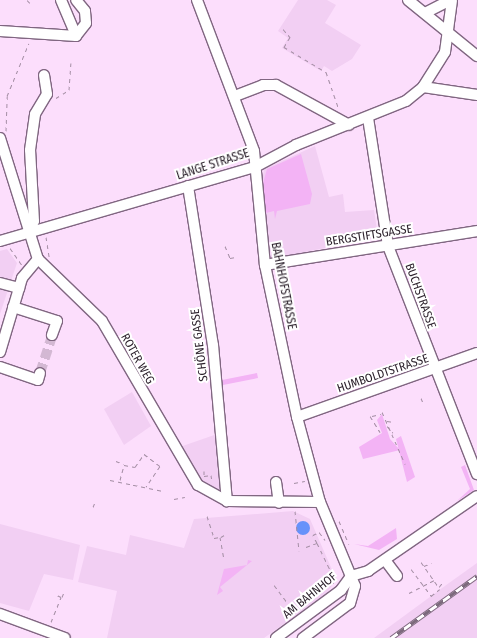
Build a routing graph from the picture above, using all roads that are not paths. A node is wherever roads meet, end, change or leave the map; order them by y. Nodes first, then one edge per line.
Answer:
1 (61, 0) edge
2 (76, 0) edge
3 (197, 0) edge
4 (408, 0) edge
5 (451, 0) edge
6 (425, 13) junction
7 (0, 31) edge
8 (450, 33) junction
9 (76, 36) junction
10 (477, 56) edge
11 (44, 75) dead end
12 (423, 87) junction
13 (477, 94) edge
14 (235, 96) junction
15 (368, 118) junction
16 (349, 125) junction
17 (0, 139) edge
18 (255, 167) junction
19 (188, 186) junction
20 (477, 231) edge
21 (29, 232) junction
22 (0, 241) edge
23 (388, 246) junction
24 (38, 259) junction
25 (265, 265) junction
26 (0, 282) edge
27 (19, 288) junction
28 (13, 307) junction
29 (52, 335) tunnel mouth
30 (0, 352) edge
31 (477, 353) edge
32 (0, 367) edge
33 (433, 369) junction
34 (40, 373) dead end
35 (297, 417) junction
36 (477, 474) edge
37 (276, 482) dead end
38 (477, 496) edge
39 (227, 501) junction
40 (320, 502) junction
41 (279, 503) junction
42 (386, 560) junction
43 (351, 576) junction
44 (397, 576) dead end
45 (0, 614) edge
46 (65, 638) edge
47 (276, 638) edge
48 (303, 638) edge

1 - 9 street
2 - 9 street
3 - 14 street, BAHNHOFSTRASSE
4 - 6 street
5 - 6 street
5 - 8 street, LANGE STRASSE
6 - 8 street
7 - 9 street
8 - 10 street
8 - 12 street, LANGE STRASSE
11 - 21 street
12 - 13 street
12 - 15 street, LANGE STRASSE
14 - 16 street
14 - 18 street, BAHNHOFSTRASSE
15 - 16 street, LANGE STRASSE
15 - 23 street, BUCHSTRASSE
16 - 18 street, LANGE STRASSE
17 - 21 street, ROTER WEG
18 - 19 street, LANGE STRASSE
18 - 25 street, BAHNHOFSTRASSE
19 - 21 street, LANGE STRASSE
19 - 39 street, SCHÖNE GASSE
20 - 23 street, BERGSTIFTSGASSE
21 - 22 street, LANGE STRASSE
21 - 24 street, ROTER WEG
23 - 25 street, BERGSTIFTSGASSE
23 - 33 street, BUCHSTRASSE
24 - 27 street
24 - 39 street, ROTER WEG
25 - 35 street, BAHNHOFSTRASSE
26 - 27 street
27 - 28 street
28 - 29 street
28 - 30 street
31 - 33 street, HUMBOLDTSTRASSE
32 - 34 street
33 - 35 street, HUMBOLDTSTRASSE
33 - 36 street, BUCHSTRASSE
35 - 40 street, BAHNHOFSTRASSE
37 - 41 street
38 - 42 street, AM BAHNHOF
39 - 41 street, ROTER WEG
40 - 41 street, ROTER WEG
40 - 43 street, BAHNHOFSTRASSE
42 - 43 street, AM BAHNHOF
42 - 44 street
43 - 47 street, AM BAHNHOF
43 - 48 street
45 - 46 street

